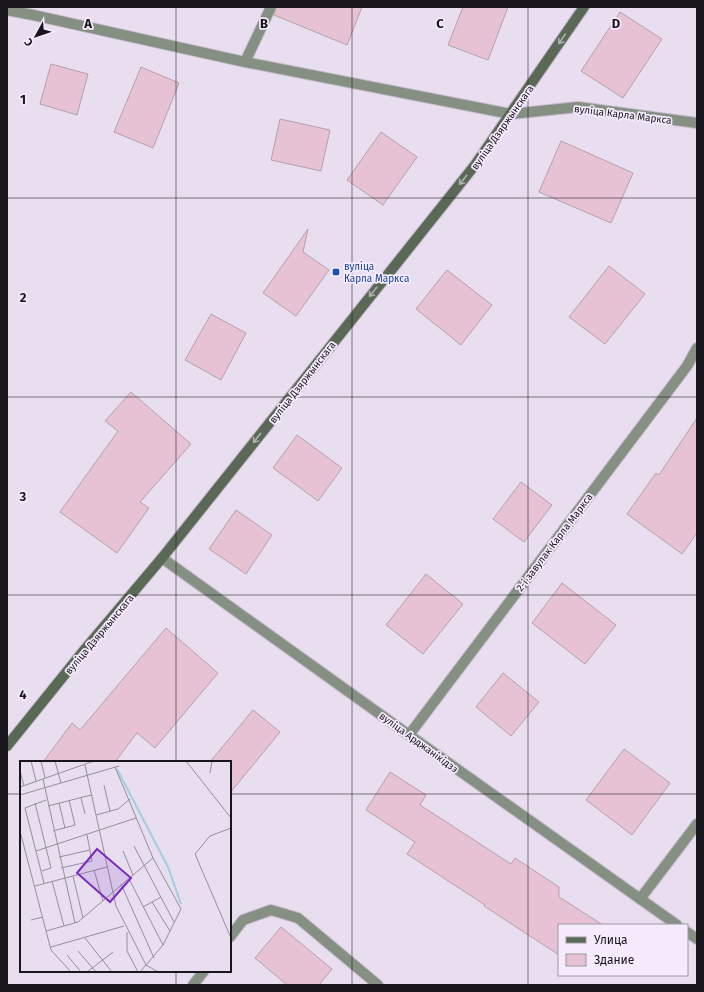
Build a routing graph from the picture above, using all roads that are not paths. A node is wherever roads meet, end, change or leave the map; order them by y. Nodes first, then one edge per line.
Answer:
1 (271, 7) edge
2 (584, 7) edge
3 (7, 10) edge
4 (34, 11) edge
5 (245, 62) junction
6 (511, 114) junction
7 (697, 123) edge
8 (697, 348) edge
9 (162, 558) junction
10 (409, 735) junction
11 (7, 746) edge
12 (697, 824) edge
13 (640, 899) junction
14 (676, 924) edge
15 (688, 933) edge
16 (231, 936) edge
17 (697, 939) edge
18 (203, 972) edge
19 (193, 985) edge
20 (378, 985) edge

1 - 5 street
2 -> 6 street, вуліца Дзяржынскага
3 - 4 street, вуліца Карла Маркса
4 - 5 street, вуліца Карла Маркса
5 - 6 street, вуліца Карла Маркса
6 - 7 street, вуліца Карла Маркса
6 -> 9 street, вуліца Дзяржынскага
8 - 10 street, 2-і завулак Карла Маркса
9 - 10 street, вуліца Арджанікідзэ
9 - 11 street, вуліца Дзяржынскага
10 - 13 street, вуліца Арджанікідзэ
12 - 13 street
13 - 14 street, вуліца Арджанікідзэ
15 - 17 street
16 - 20 street
18 - 19 street

